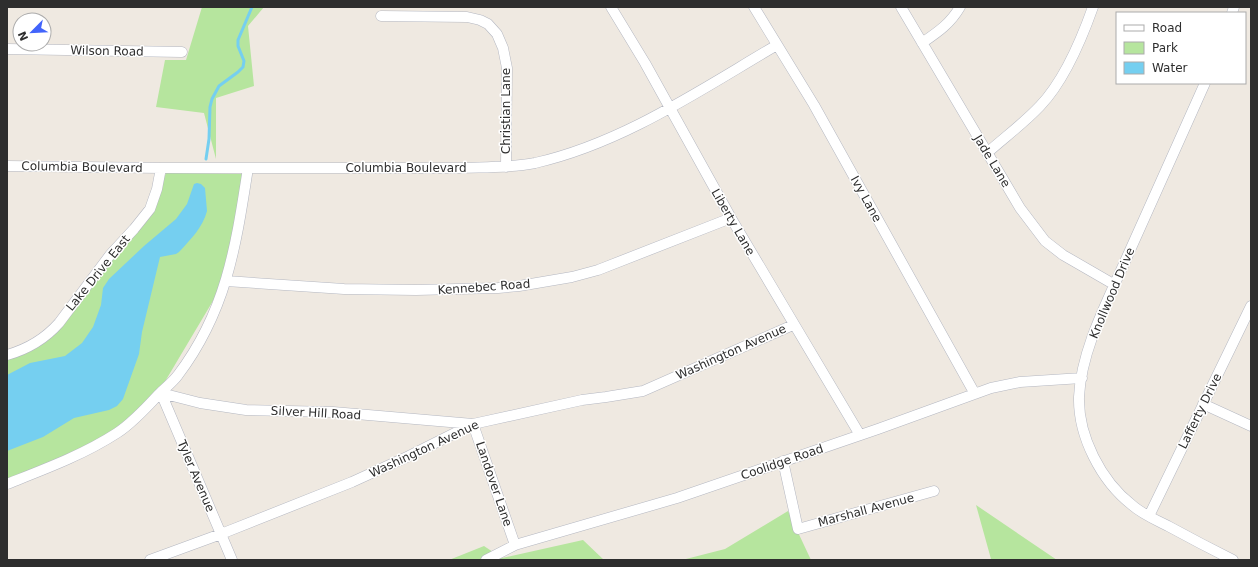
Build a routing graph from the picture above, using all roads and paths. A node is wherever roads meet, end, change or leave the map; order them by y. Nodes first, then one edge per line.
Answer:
1 (611, 7) edge
2 (754, 7) edge
3 (901, 7) edge
4 (960, 7) edge
5 (1093, 7) edge
6 (381, 16) dead end
7 (922, 43) junction
8 (777, 46) junction
9 (7, 49) edge
10 (182, 52) dead end
11 (1205, 84) edge
12 (670, 108) junction
13 (987, 152) junction
14 (7, 166) edge
15 (506, 167) junction
16 (161, 168) junction
17 (248, 168) junction
18 (731, 218) junction
19 (226, 281) junction
20 (1115, 285) junction
21 (1251, 306) edge
22 (793, 325) junction
23 (7, 355) edge
24 (1082, 378) junction
25 (161, 393) junction
26 (975, 394) junction
27 (1203, 404) junction
28 (473, 424) junction
29 (1251, 426) edge
30 (860, 435) junction
31 (783, 461) junction
32 (7, 484) edge
33 (934, 491) dead end
34 (1149, 516) junction
35 (221, 534) junction
36 (515, 545) junction
37 (150, 560) edge
38 (232, 560) edge
39 (486, 560) edge
40 (1233, 560) edge

1 - 12 street, Liberty Lane
2 - 8 street, Ivy Lane
3 - 7 street, Jade Lane
4 - 7 street
5 - 13 street
6 - 15 street, Christian Lane
7 - 13 street, Jade Lane
8 - 12 street, Columbia Boulevard
8 - 26 street, Ivy Lane
9 - 10 street, Wilson Road
11 - 20 street, Knollwood Drive
12 - 15 street, Columbia Boulevard
12 - 18 street, Liberty Lane
13 - 20 street, Jade Lane
14 - 16 street, Columbia Boulevard
15 - 17 street, Columbia Boulevard
16 - 17 street, Columbia Boulevard
16 - 23 street, Lake Drive East
17 - 19 street
18 - 19 street, Kennebec Road
18 - 22 street, Liberty Lane
19 - 25 street
20 - 24 street, Knollwood Drive
21 - 27 street, Lafferty Drive
22 - 28 street, Washington Avenue
22 - 30 street, Liberty Lane
24 - 26 street, Coolidge Road
24 - 34 street, Knollwood Drive
25 - 28 street, Silver Hill Road
25 - 32 street
25 - 35 street, Tyler Avenue
26 - 30 street, Coolidge Road
27 - 29 street
27 - 34 street, Lafferty Drive
28 - 35 street, Washington Avenue
28 - 36 street, Landover Lane
30 - 31 street, Coolidge Road
31 - 33 street, Marshall Avenue
31 - 36 street, Coolidge Road
34 - 40 street, Knollwood Drive
35 - 37 street, Washington Avenue
35 - 38 street, Tyler Avenue
36 - 39 street, Coolidge Road

